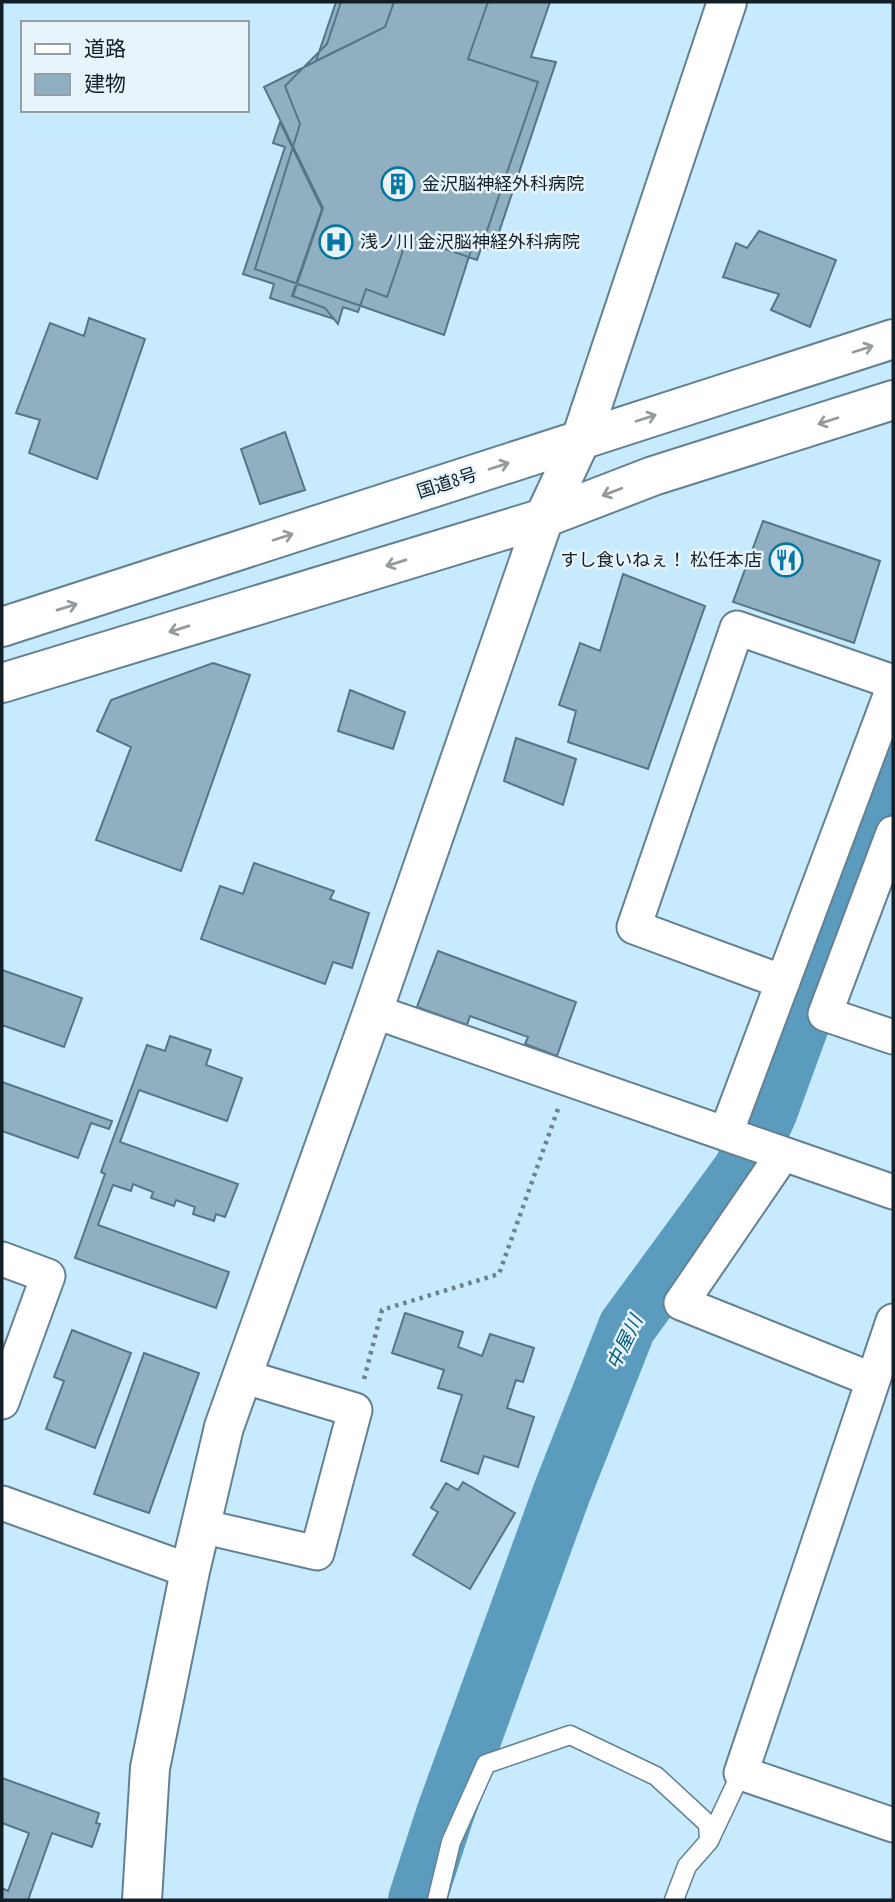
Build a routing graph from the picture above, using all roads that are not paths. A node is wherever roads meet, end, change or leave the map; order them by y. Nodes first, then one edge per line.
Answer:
1 (727, 2) edge
2 (893, 339) edge
3 (893, 400) edge
4 (581, 439) junction
5 (544, 518) junction
6 (2, 627) edge
7 (893, 682) edge
8 (2, 683) edge
9 (893, 688) edge
10 (893, 833) edge
11 (783, 982) junction
12 (373, 1011) junction
13 (893, 1037) edge
14 (754, 1143) junction
15 (893, 1192) edge
16 (2, 1259) edge
17 (893, 1321) edge
18 (242, 1376) junction
19 (873, 1380) junction
20 (2, 1402) edge
21 (2, 1503) edge
22 (201, 1525) junction
23 (190, 1571) junction
24 (741, 1773) junction
25 (893, 1825) edge
26 (709, 1841) junction
27 (142, 1900) edge
28 (438, 1900) edge
29 (674, 1900) edge

1 - 4 main road
4 -> 2 main road, 国道8号
3 -> 5 main road
4 - 5 main road
6 -> 4 main road, 国道8号
5 -> 8 main road
5 - 12 main road
7 - 11 street
9 - 11 street
10 - 13 street
11 - 14 street
12 - 14 street
12 - 18 main road
14 - 15 street
14 - 19 street
16 - 20 street
17 - 19 street
18 - 22 main road
18 - 22 street
19 - 24 street
21 - 23 street
22 - 23 main road
23 - 27 main road
24 - 25 street
24 - 26 lane
26 - 28 lane
26 - 29 lane

